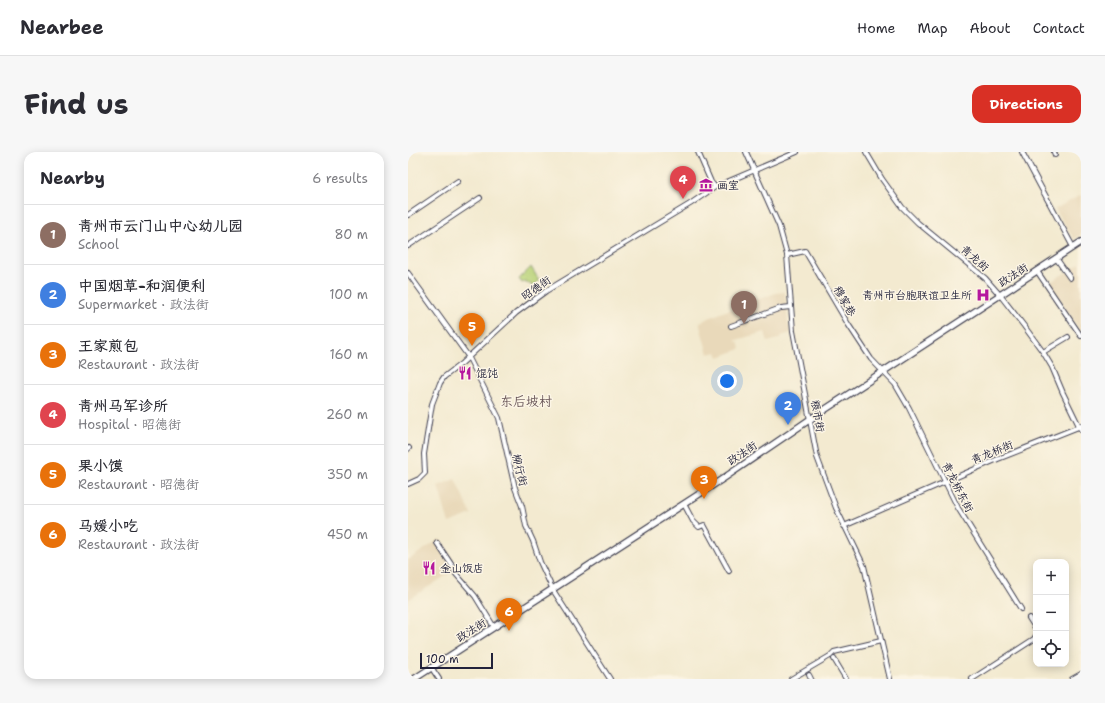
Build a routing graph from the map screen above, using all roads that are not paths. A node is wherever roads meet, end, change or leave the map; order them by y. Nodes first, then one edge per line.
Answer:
1 (698, 152) edge
2 (746, 152) edge
3 (797, 152) edge
4 (866, 152) edge
5 (1022, 152) edge
6 (754, 171) junction
7 (458, 180) dead end
8 (715, 187) junction
9 (480, 198) dead end
10 (408, 215) edge
11 (1081, 242) edge
12 (408, 246) edge
13 (1073, 247) junction
14 (787, 255) junction
15 (1056, 258) junction
16 (1037, 271) junction
17 (408, 273) edge
18 (1070, 278) dead end
19 (1000, 295) junction
20 (791, 307) junction
21 (731, 326) dead end
22 (1068, 336) dead end
23 (1081, 336) edge
24 (1043, 352) junction
25 (468, 356) junction
26 (883, 372) junction
27 (809, 420) junction
28 (1080, 428) edge
29 (945, 482) junction
30 (408, 484) edge
31 (684, 504) junction
32 (844, 526) junction
33 (437, 543) dead end
34 (729, 571) dead end
35 (553, 590) junction
36 (1021, 609) dead end
37 (1029, 618) dead end
38 (1033, 624) edge
39 (494, 627) junction
40 (881, 640) junction
41 (1033, 641) edge
42 (834, 659) dead end
43 (431, 667) junction
44 (1081, 674) edge
45 (414, 679) edge
46 (439, 679) edge
47 (610, 679) edge
48 (791, 679) edge
49 (846, 679) edge
50 (890, 679) edge
51 (972, 679) edge
52 (1072, 679) edge

1 - 8 street
2 - 6 street, 粮市街
3 - 6 street, 昭德街
4 - 19 street, 青龙街
5 - 13 street
6 - 8 street, 昭德街
6 - 14 street, 粮市街
7 - 10 street
8 - 25 street, 昭德街
9 - 12 street
11 - 13 street, 政法街
13 - 15 street, 政法街
14 - 20 street, 粮市街
14 - 26 street, 穆家巷
15 - 16 street, 政法街
15 - 18 street
16 - 19 street, 政法街
16 - 23 street
17 - 25 street, 柳行街
19 - 24 street, 青龙街
19 - 26 street, 政法街
20 - 21 street
20 - 27 street, 粮市街
22 - 24 street
24 - 28 street, 青龙街
25 - 30 street, 昭德街
25 - 35 street, 柳行街
26 - 27 street, 政法街
26 - 29 street, 青龙桥东街
27 - 31 street, 政法街
27 - 32 street, 粮市街
28 - 29 street, 青龙桥街
29 - 32 street, 青龙桥街
29 - 36 street, 青龙桥东街
31 - 34 street
31 - 35 street, 政法街
32 - 40 street, 粮市街
33 - 39 street
35 - 39 street, 政法街
35 - 47 street, 柳行街
37 - 38 street
39 - 43 street, 政法街
40 - 48 street
40 - 50 street, 粮市街
41 - 51 street
42 - 49 street
43 - 45 street, 政法街
43 - 46 street
44 - 52 street

